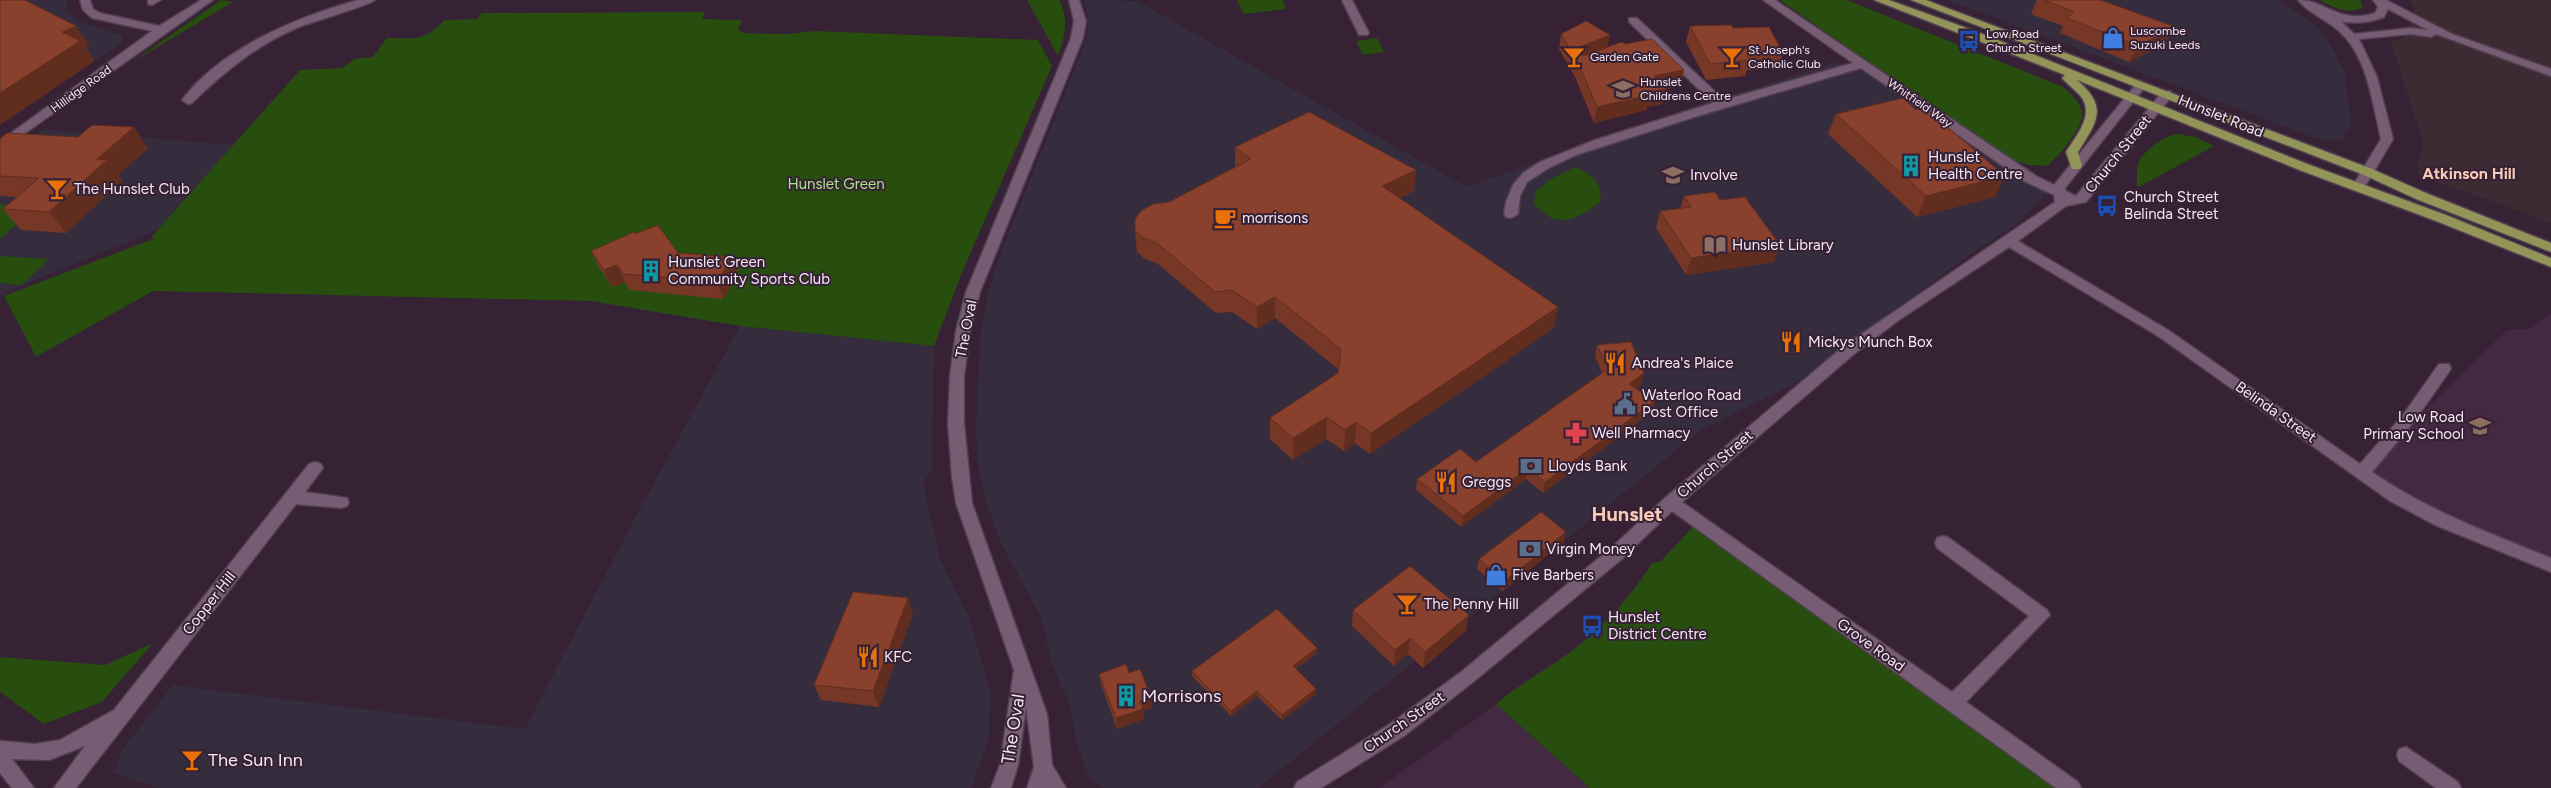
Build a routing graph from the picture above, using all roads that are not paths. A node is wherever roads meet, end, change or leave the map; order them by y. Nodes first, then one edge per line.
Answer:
1 (85, 0) edge
2 (208, 0) edge
3 (330, 0) edge
4 (370, 0) edge
5 (1074, 0) edge
6 (1347, 0) edge
7 (1768, 0) edge
8 (1879, 0) edge
9 (1916, 0) edge
10 (2379, 1) edge
11 (2307, 3) edge
12 (340, 8) junction
13 (2372, 19) junction
14 (1633, 20) dead end
15 (161, 30) junction
16 (1363, 32) dead end
17 (2448, 36) junction
18 (2357, 39) junction
19 (1864, 64) junction
20 (2055, 68) junction
21 (2551, 73) edge
22 (2141, 85) junction
23 (2167, 94) junction
24 (2131, 98) junction
25 (188, 100) dead end
26 (1722, 104) junction
27 (2156, 108) junction
28 (0, 147) edge
29 (2076, 166) junction
30 (2368, 172) junction
31 (2358, 187) junction
32 (2065, 199) junction
33 (1511, 214) dead end
34 (2009, 241) junction
35 (2551, 248) edge
36 (2551, 263) edge
37 (2444, 368) dead end
38 (315, 468) dead end
39 (2361, 473) junction
40 (292, 497) junction
41 (342, 502) dead end
42 (1671, 502) junction
43 (1943, 543) dead end
44 (2551, 565) edge
45 (1022, 670) junction
46 (1952, 704) junction
47 (125, 710) junction
48 (0, 749) edge
49 (2406, 755) dead end
50 (0, 759) edge
51 (1043, 767) junction
52 (24, 788) edge
53 (64, 788) edge
54 (1002, 788) edge
55 (1037, 788) edge
56 (1056, 788) edge
57 (1304, 788) edge
58 (2071, 788) edge
59 (2451, 788) edge

1 - 15 street
2 - 15 street, Hillidge Road
3 - 12 street
4 - 12 street
5 - 45 street, The Oval
6 - 16 street
7 - 19 street, Whitfield Way
8 - 20 main road, Hunslet Road
9 - 22 main road, Hunslet Road
10 - 13 street
10 - 17 street
11 - 13 street
11 - 18 street
12 - 25 street
13 - 17 street
13 - 18 street
14 - 26 street
15 - 28 street, Hillidge Road
17 - 18 street
17 - 21 street
18 - 30 street
19 - 26 street
19 - 32 street, Whitfield Way
20 - 24 main road, Hunslet Road
20 - 29 main road
22 - 23 main road, Hunslet Road
22 - 24 street, Church Street
23 - 27 street, Church Street
23 - 30 main road, Hunslet Road
24 - 27 main road, Hunslet Road
24 - 29 street, Church Street
26 - 33 street
27 - 31 main road, Hunslet Road
27 - 32 street, Church Street
29 - 32 street, Church Street
30 - 31 street
30 - 35 main road, Hunslet Road
31 - 36 main road, Hunslet Road
32 - 34 street, Church Street
34 - 39 street, Belinda Street
34 - 42 street, Church Street
37 - 39 street
38 - 40 street, Copper Hill
39 - 44 street, Belinda Street
40 - 41 street
40 - 47 street, Copper Hill
42 - 46 street, Grove Road
42 - 57 street, Church Street
43 - 46 street
45 - 51 street, The Oval
45 - 54 street, The Oval
46 - 58 street, Grove Road
47 - 48 street, Copper Hill
47 - 53 street, Copper Hill
49 - 59 street
50 - 52 street
51 - 55 street, The Oval
51 - 56 street

